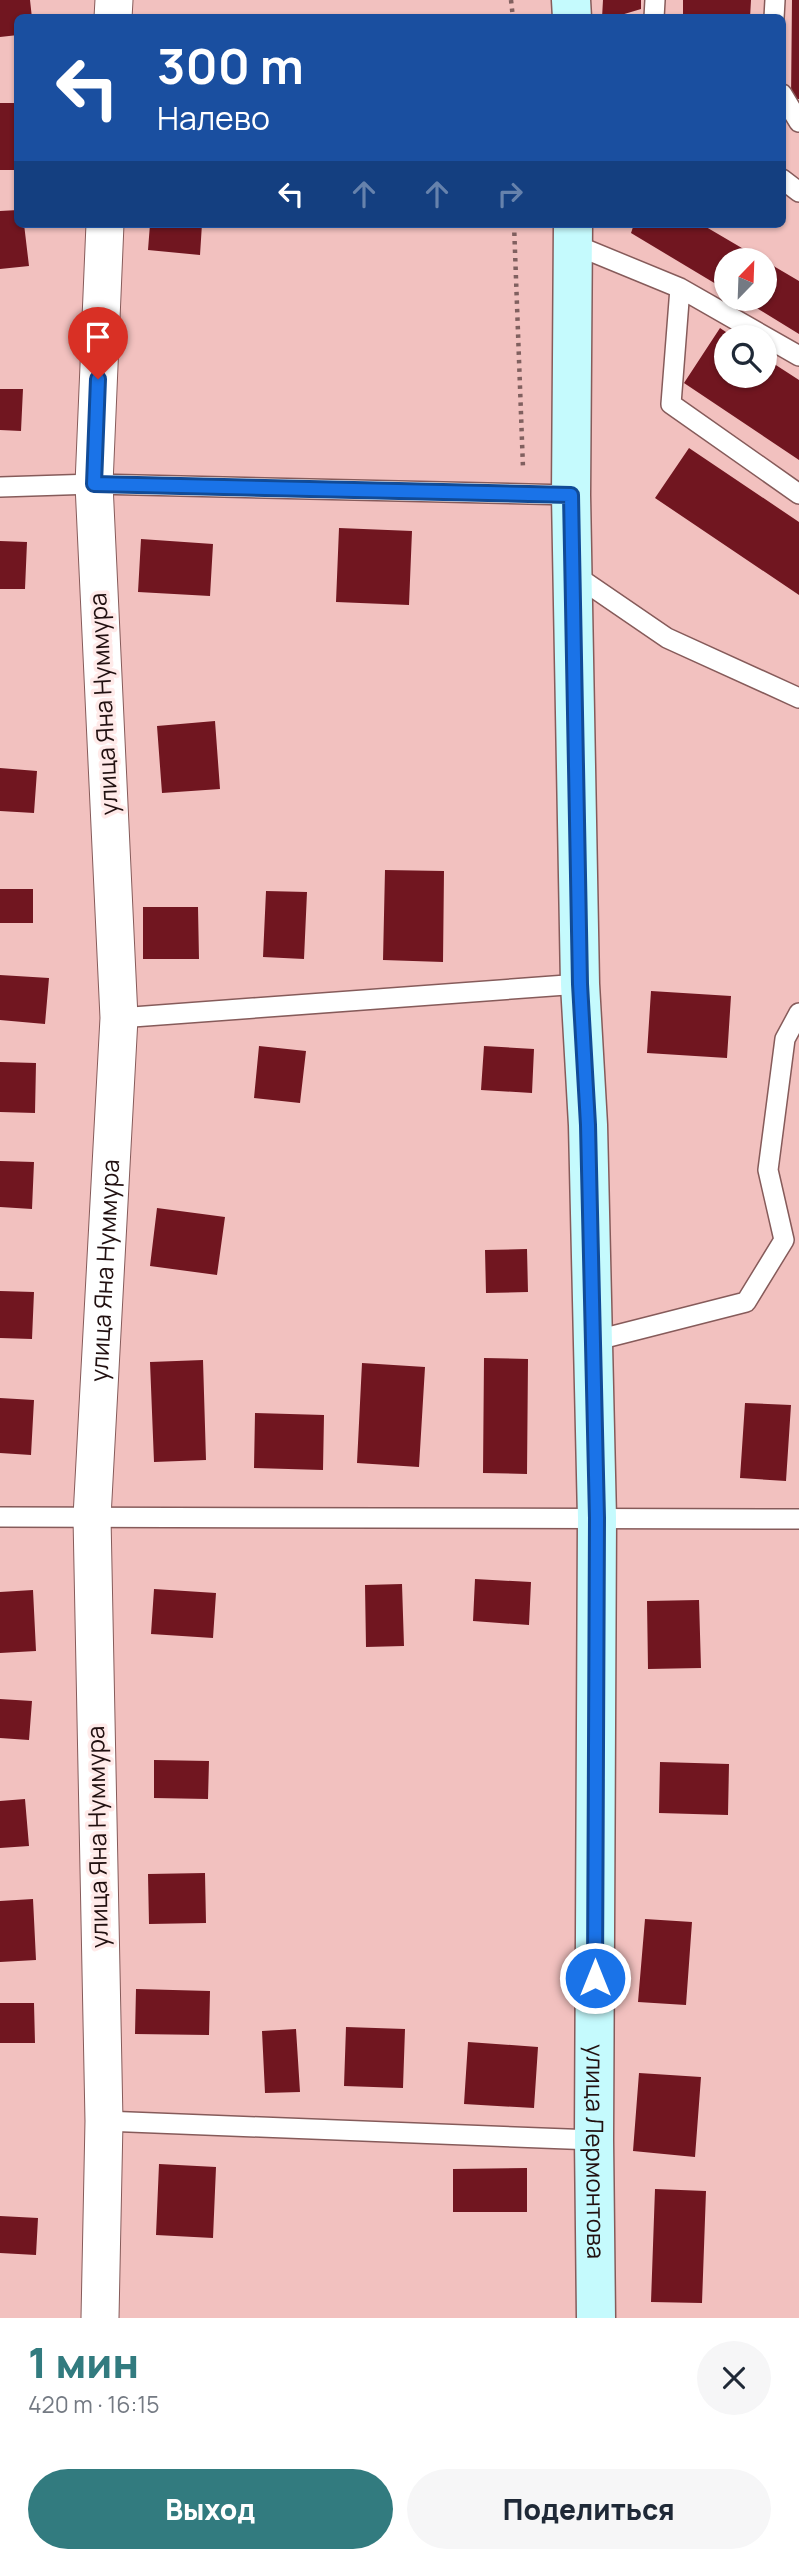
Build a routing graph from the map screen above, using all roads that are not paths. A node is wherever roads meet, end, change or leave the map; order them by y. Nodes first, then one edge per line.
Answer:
1 (786, 101) edge
2 (799, 122) edge
3 (105, 228) edge
4 (573, 234) edge
5 (680, 288) junction
6 (799, 356) edge
7 (94, 484) junction
8 (0, 487) edge
9 (799, 494) edge
10 (571, 495) junction
11 (572, 573) junction
12 (799, 698) edge
13 (580, 984) junction
14 (799, 1013) edge
15 (119, 1018) junction
16 (593, 1341) junction
17 (0, 1517) edge
18 (92, 1517) junction
19 (597, 1518) junction
20 (799, 1519) edge
21 (104, 2121) junction
22 (594, 2140) junction
23 (100, 2318) edge
24 (596, 2318) edge

1 - 2 lane
3 - 7 street, улица Яна Нуммура
4 - 5 lane
4 - 10 street, улица Лермонтова
5 - 6 lane
5 - 9 lane
7 - 8 lane
7 - 10 lane
7 - 15 street, улица Яна Нуммура
10 - 11 street, улица Лермонтова
11 - 12 lane
11 - 13 street, улица Лермонтова
13 - 15 lane
13 - 16 street, улица Лермонтова
14 - 16 lane
15 - 18 street, улица Яна Нуммура
16 - 19 street, улица Лермонтова
17 - 18 lane
18 - 19 lane
18 - 21 street, улица Яна Нуммура
19 - 20 lane
19 - 22 street, улица Лермонтова
21 - 22 lane
21 - 23 street, улица Яна Нуммура
22 - 24 street, улица Лермонтова

